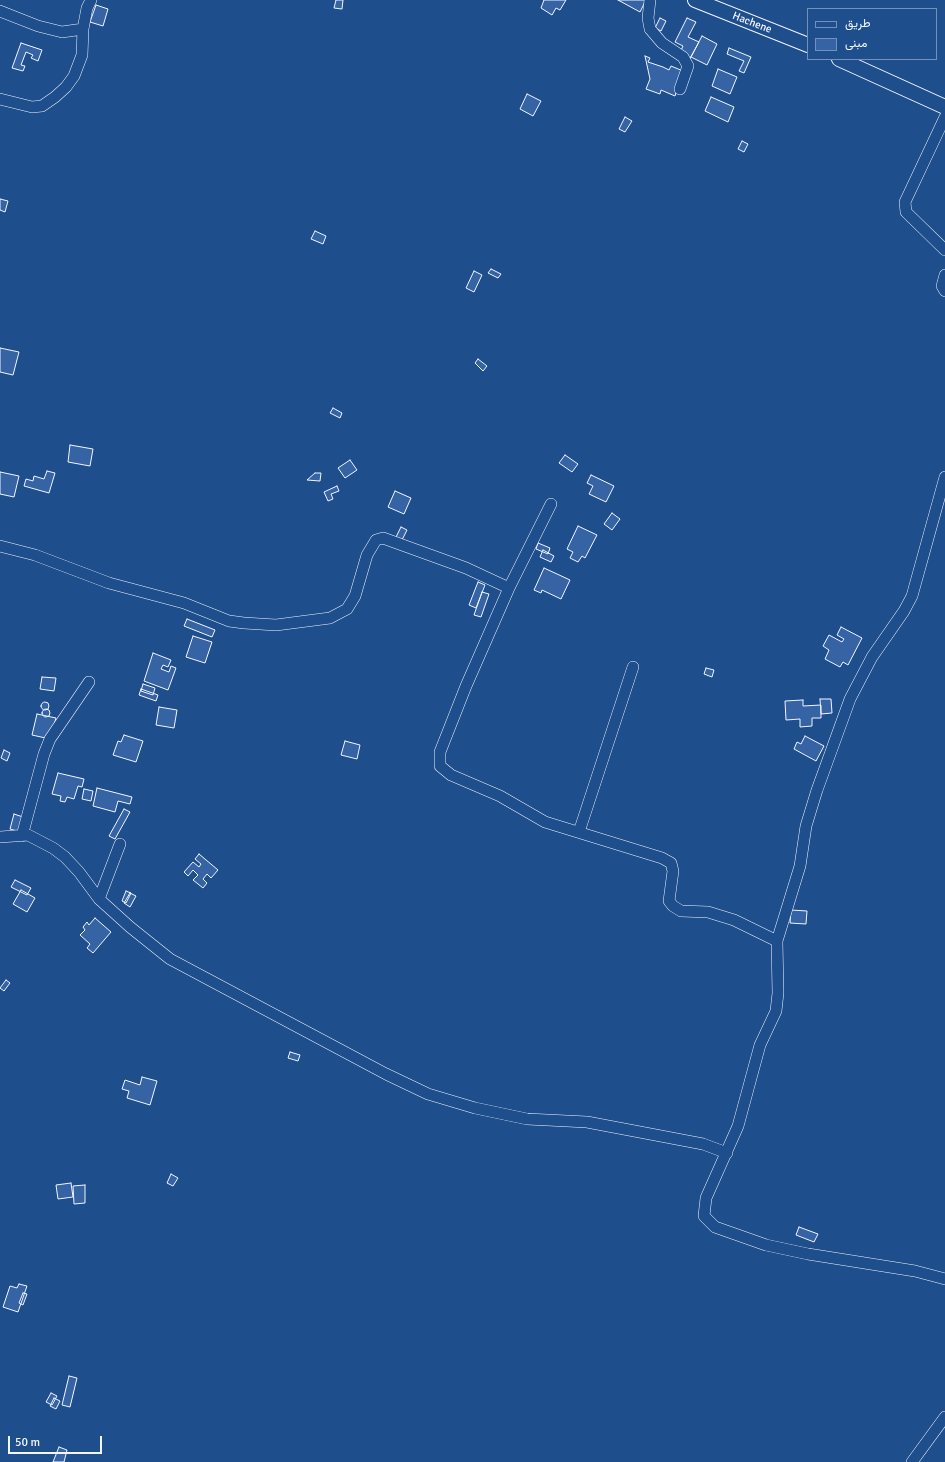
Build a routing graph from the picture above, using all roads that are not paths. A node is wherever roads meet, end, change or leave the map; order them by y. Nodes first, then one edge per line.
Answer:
1 (91, 0) edge
2 (650, 0) edge
3 (695, 0) edge
4 (0, 11) edge
5 (83, 29) junction
6 (807, 45) edge
7 (841, 60) edge
8 (680, 89) dead end
9 (0, 99) edge
10 (945, 107) edge
11 (945, 116) edge
12 (945, 250) edge
13 (945, 275) edge
14 (945, 291) edge
15 (945, 477) edge
16 (551, 504) dead end
17 (0, 546) edge
18 (509, 588) junction
19 (632, 667) dead end
20 (89, 682) dead end
21 (579, 832) junction
22 (22, 836) junction
23 (0, 837) edge
24 (120, 844) dead end
25 (99, 899) junction
26 (777, 941) junction
27 (727, 1153) junction
28 (945, 1279) edge
29 (945, 1416) edge
30 (912, 1462) edge

1 - 5 street
2 - 8 street
3 - 6 street, Hachene
4 - 5 street
5 - 9 street
7 - 10 street
11 - 12 street
13 - 14 street
15 - 26 street
16 - 18 street
17 - 18 street
18 - 21 street
19 - 21 street
20 - 22 street
21 - 26 street
22 - 23 street
22 - 25 street
24 - 25 street
25 - 27 street
26 - 27 street
27 - 28 street
29 - 30 street

